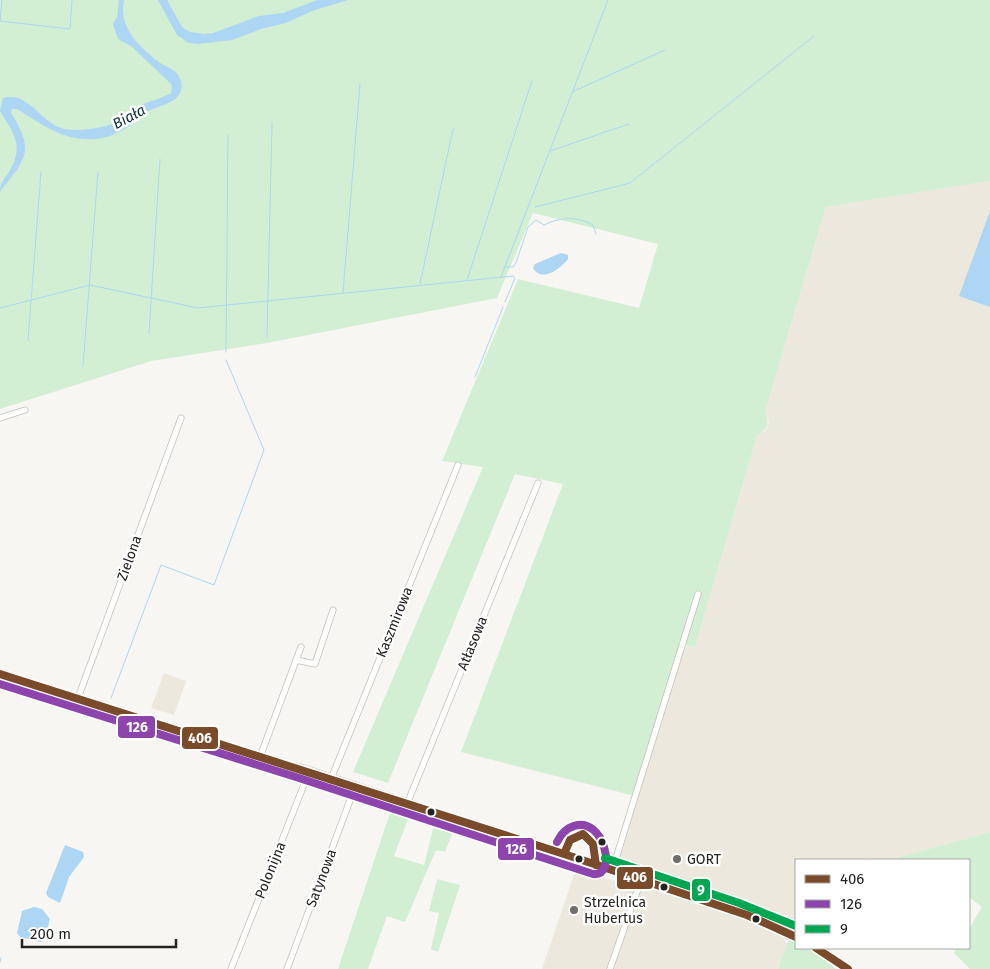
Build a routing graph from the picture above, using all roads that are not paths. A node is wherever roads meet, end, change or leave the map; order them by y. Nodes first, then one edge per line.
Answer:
1 (25, 410) dead end
2 (0, 418) edge
3 (181, 418) dead end
4 (458, 465) dead end
5 (538, 483) dead end
6 (698, 594) dead end
7 (333, 610) dead end
8 (301, 646) dead end
9 (296, 660) junction
10 (0, 674) edge
11 (78, 698) junction
12 (260, 756) junction
13 (309, 772) junction
14 (331, 779) junction
15 (355, 787) junction
16 (407, 804) junction
17 (612, 871) junction
18 (641, 880) junction
19 (795, 937) edge
20 (818, 949) edge
21 (231, 969) edge
22 (287, 969) edge
23 (610, 969) edge
24 (848, 969) edge

1 - 2 street
3 - 11 street, Zielona
4 - 14 street, Kaszmirowa
5 - 16 street, Atłasowa
6 - 17 street
7 - 9 street
8 - 9 street
9 - 12 street
10 - 11 street
11 - 12 street
12 - 13 street
13 - 14 street
13 - 21 street, Polonijna
14 - 15 street
15 - 16 street
15 - 22 street, Satynowa
16 - 17 street
17 - 18 street
18 - 19 street
18 - 23 street
20 - 24 street

